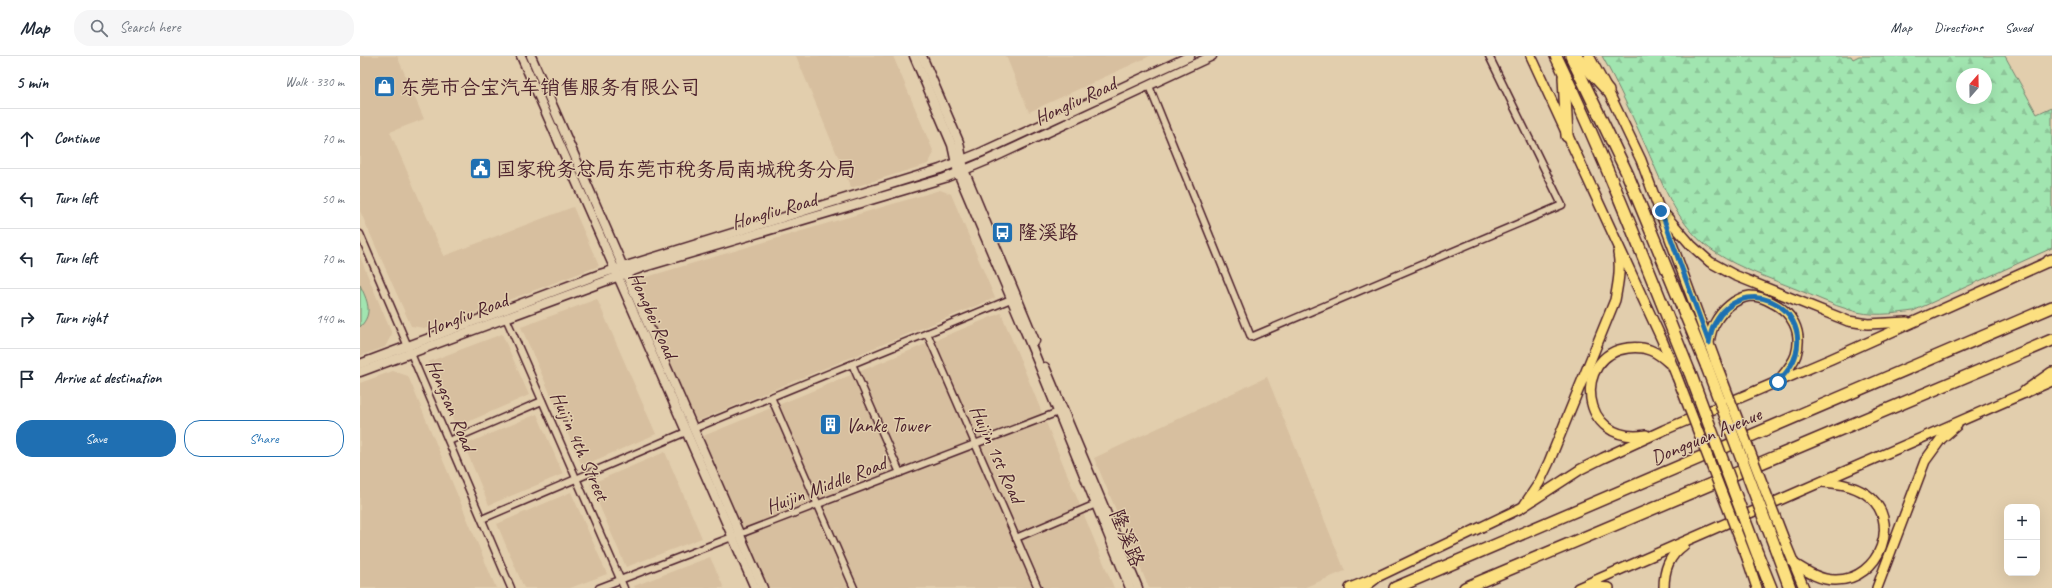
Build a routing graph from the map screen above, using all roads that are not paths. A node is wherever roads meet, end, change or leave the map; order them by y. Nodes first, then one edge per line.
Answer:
1 (521, 56) edge
2 (531, 56) edge
3 (914, 56) edge
4 (922, 56) edge
5 (1190, 56) edge
6 (1212, 56) edge
7 (1489, 56) edge
8 (1531, 56) edge
9 (1556, 56) edge
10 (1571, 56) edge
11 (1576, 56) edge
12 (1589, 56) edge
13 (1564, 72) junction
14 (1149, 86) junction
15 (1608, 91) junction
16 (1567, 136) junction
17 (959, 162) junction
18 (961, 171) junction
19 (1661, 211) junction
20 (360, 234) edge
21 (1616, 242) junction
22 (2051, 260) edge
23 (620, 271) junction
24 (1011, 299) junction
25 (2052, 307) edge
26 (506, 318) junction
27 (1916, 321) junction
28 (927, 333) junction
29 (2052, 340) edge
30 (1709, 343) junction
31 (410, 350) junction
32 (360, 364) edge
33 (852, 364) junction
34 (1672, 365) junction
35 (1711, 365) junction
36 (360, 372) edge
37 (2052, 373) edge
38 (2052, 381) edge
39 (1778, 382) junction
40 (2025, 392) junction
41 (771, 397) junction
42 (542, 401) junction
43 (1060, 411) junction
44 (1964, 419) junction
45 (690, 430) junction
46 (1657, 433) junction
47 (449, 441) junction
48 (975, 444) junction
49 (900, 473) junction
50 (576, 479) junction
51 (1821, 482) junction
52 (1096, 504) junction
53 (818, 505) junction
54 (1521, 508) junction
55 (482, 520) junction
56 (736, 536) junction
57 (1016, 538) junction
58 (1692, 538) junction
59 (1780, 545) junction
60 (1793, 562) junction
61 (1754, 577) junction
62 (1375, 578) junction
63 (620, 580) junction
64 (1581, 587) edge
65 (511, 588) edge
66 (599, 588) edge
67 (624, 588) edge
68 (755, 588) edge
69 (763, 588) edge
70 (854, 588) edge
71 (1038, 588) edge
72 (1130, 588) edge
73 (1138, 588) edge
74 (1350, 588) edge
75 (1362, 588) edge
76 (1395, 588) edge
77 (1465, 588) edge
78 (1609, 588) edge
79 (1664, 588) edge
80 (1751, 588) edge
81 (1757, 588) edge
82 (1771, 588) edge
83 (1790, 588) edge
84 (1804, 588) edge
85 (1877, 588) edge

1 - 23 street, Hongbei Road
2 - 23 street, Hongbei Road
3 - 17 street, 隆溪路
4 - 17 street, 隆溪路
5 - 17 street, Hongliu Road
6 - 14 street, Hongliu Road
7 - 14 street
8 - 16 main road
9 - 13 highway
10 - 35 highway
11 - 15 highway
12 - 15 main road
13 - 16 highway
13 - 82 highway, bridge
14 - 18 street, Hongliu Road
15 - 19 main road
16 - 21 main road
17 - 18 street, 隆溪路
17 - 23 street, Hongliu Road
18 - 23 street, Hongliu Road
18 - 24 street, 隆溪路
18 - 43 street, 隆溪路
19 - 27 main road
19 - 30 main road
20 - 31 street, Hongsan Road
21 - 34 main road
21 - 54 main road
22 - 27 main road
23 - 26 street, Hongliu Road
23 - 31 street, Hongliu Road
23 - 45 street, Hongbei Road
24 - 28 street
24 - 43 street, 隆溪路
25 - 76 highway, Dongguan Avenue
26 - 31 street, Hongliu Road
26 - 42 street, Huijin 4th Street
27 - 39 main road
28 - 33 street
28 - 48 street, Huijin 1st Road
29 - 77 highway
30 - 35 main road
30 - 39 main road
31 - 32 street, Hongliu Road
31 - 36 street, Hongliu Road
31 - 47 street, Hongsan Road
33 - 41 street
33 - 49 street
34 - 46 main road
34 - 61 main road, bridge
35 - 59 highway, bridge
37 - 40 highway
38 - 40 main road
39 - 46 main road
40 - 44 main road
41 - 45 street
41 - 53 street
42 - 47 street
42 - 50 street, Huijin 4th Street
43 - 48 street, Huijin Middle Road
43 - 52 street, 隆溪路
43 - 73 street, 隆溪路
44 - 51 main road
44 - 85 main road
45 - 50 street
45 - 56 street, Hongbei Road
46 - 54 main road
47 - 55 street, Hongsan Road
48 - 49 street, Huijin Middle Road
48 - 57 street, Huijin 1st Road
49 - 53 street, Huijin Middle Road
50 - 55 street
50 - 63 street, Huijin 4th Street
51 - 58 main road
51 - 60 main road
52 - 57 street
52 - 72 street, 隆溪路
53 - 56 street, Huijin Middle Road
53 - 70 street
54 - 62 main road
55 - 65 street, Hongsan Road
56 - 63 street, Huijin Middle Road
56 - 68 street, Hongbei Road
56 - 69 street, Hongbei Road
57 - 71 street, Huijin 1st Road
58 - 64 main road
58 - 79 main road
59 - 60 main road
59 - 83 highway
60 - 84 main road
61 - 80 main road
61 - 81 main road
62 - 74 main road
62 - 75 highway
63 - 66 street, Huijin Middle Road
63 - 67 street, Huijin 4th Street
64 - 78 main road

